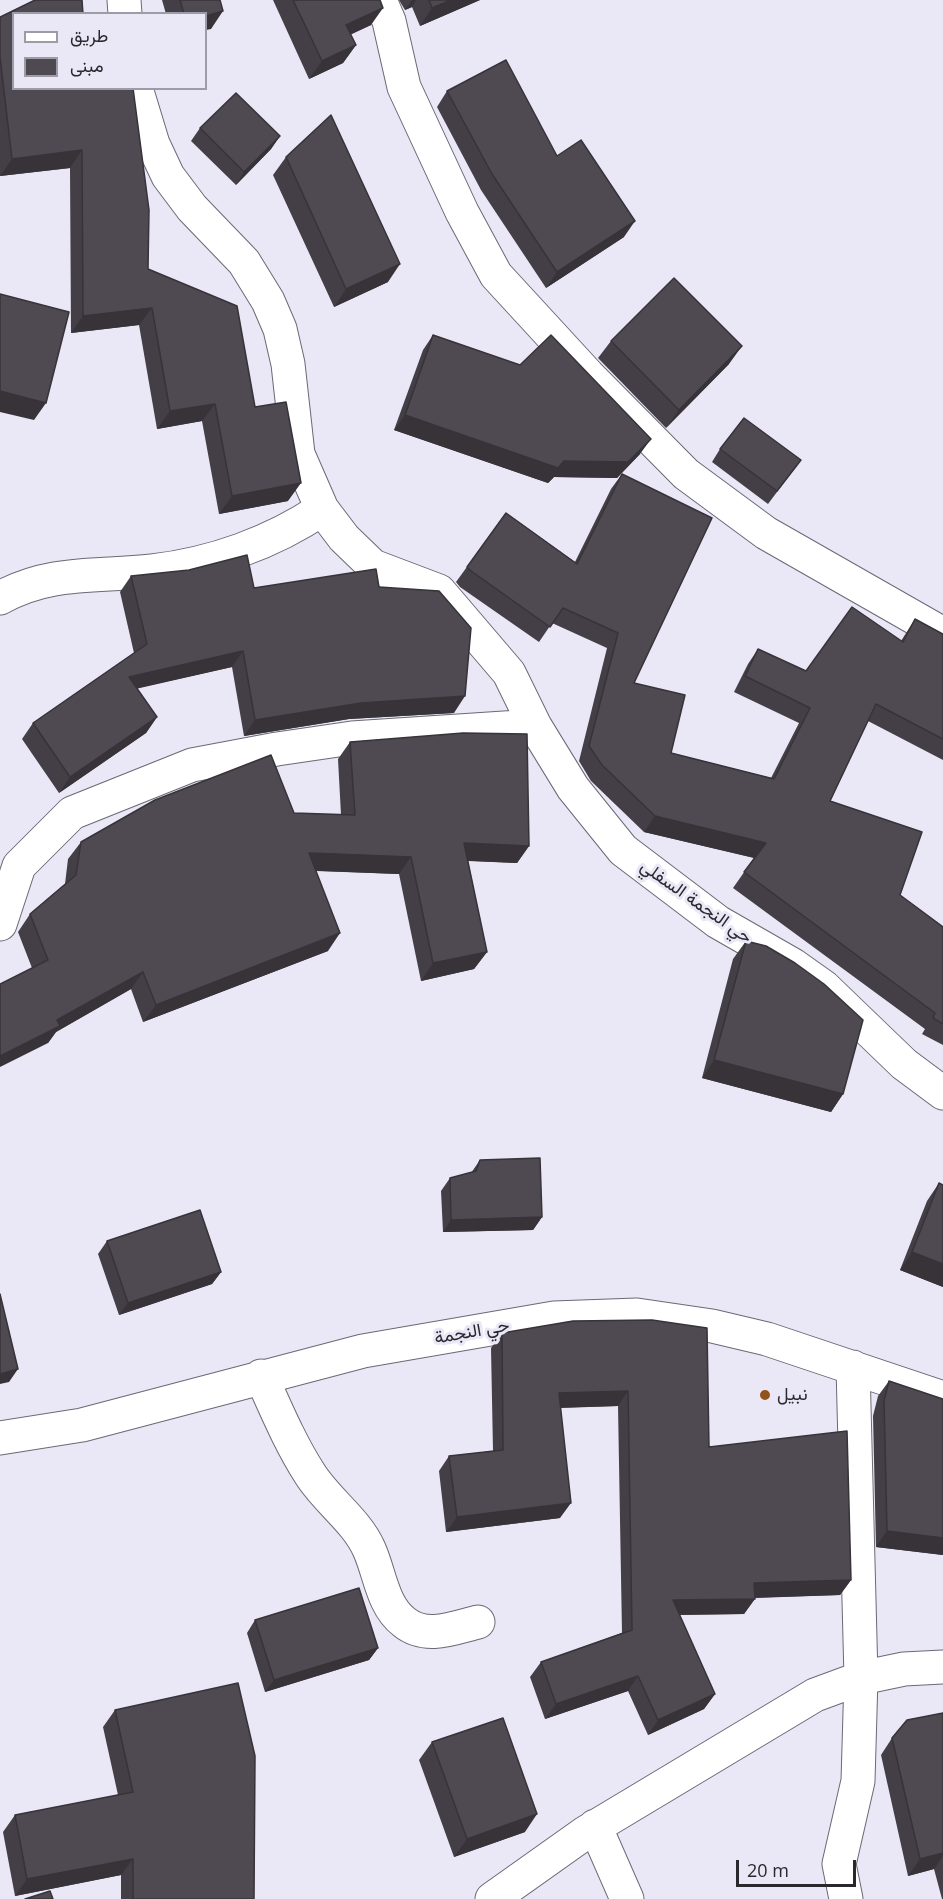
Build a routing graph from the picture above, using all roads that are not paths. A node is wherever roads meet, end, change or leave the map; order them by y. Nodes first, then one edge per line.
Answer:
1 (380, 0) edge
2 (137, 90) edge
3 (322, 509) junction
4 (0, 598) edge
5 (943, 633) edge
6 (536, 726) junction
7 (0, 924) edge
8 (943, 1093) edge
9 (853, 1367) junction
10 (261, 1376) junction
11 (943, 1398) edge
12 (0, 1438) edge
13 (478, 1622) dead end
14 (943, 1667) edge
15 (861, 1678) junction
16 (596, 1827) junction
17 (492, 1899) edge
18 (627, 1899) edge
19 (846, 1899) edge

1 - 5 street
2 - 3 street, حي النجمة السفلي
3 - 4 street
3 - 6 street, حي النجمة السفلي
6 - 7 street
6 - 8 street, حي النجمة السفلي
9 - 10 street, حي النجمة
9 - 11 street, حي النجمة
9 - 15 street
10 - 12 street, حي النجمة
10 - 13 street
14 - 15 street
15 - 16 street
15 - 19 street
16 - 17 street
16 - 18 street

